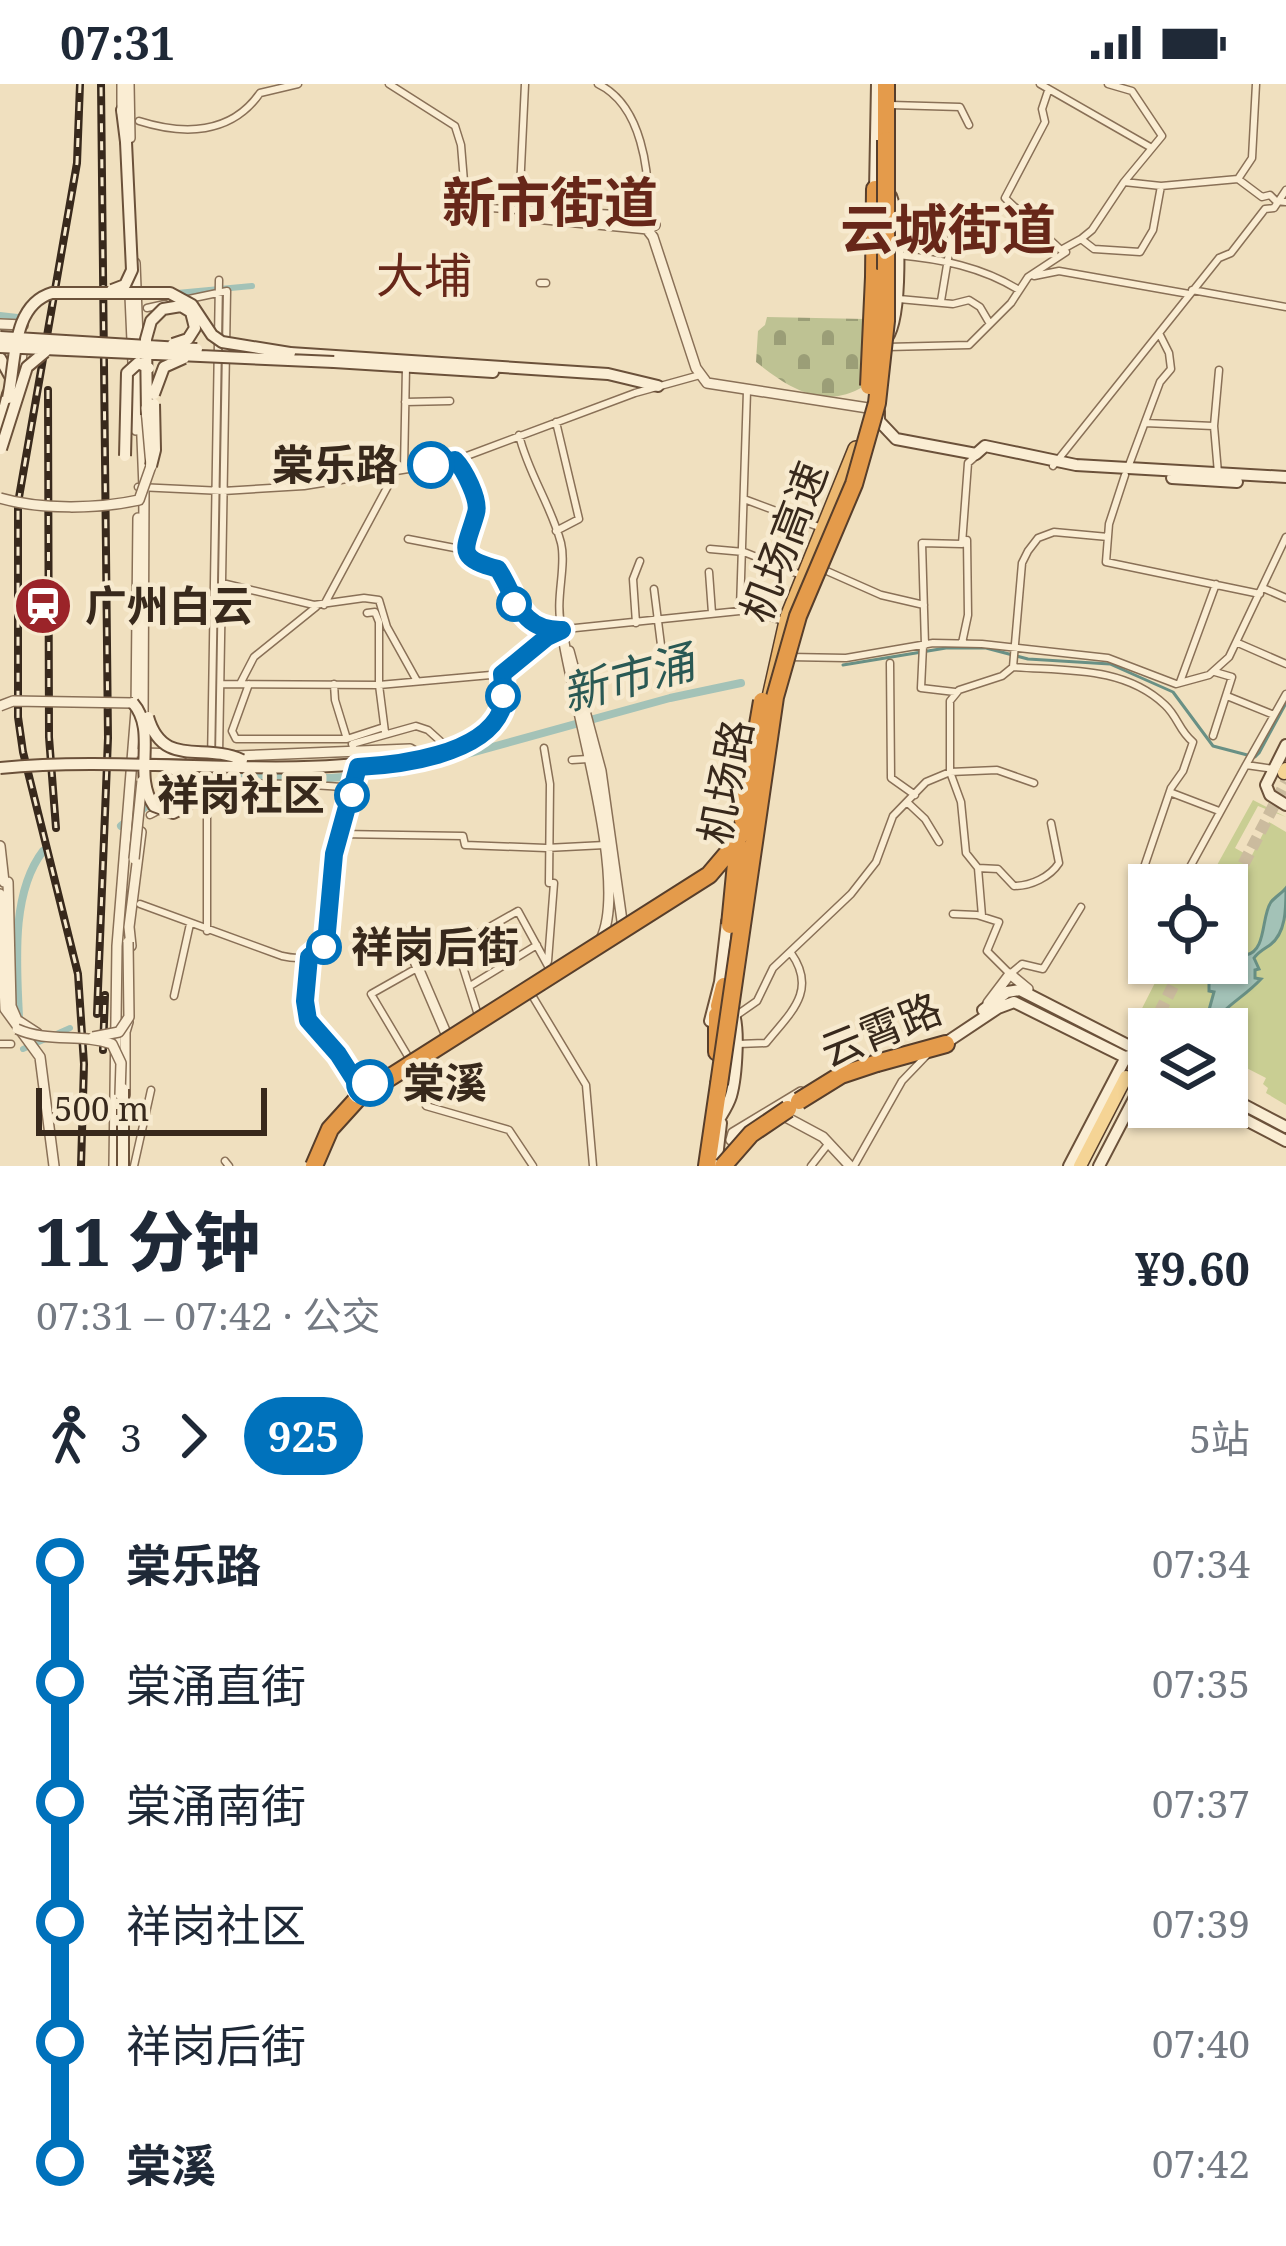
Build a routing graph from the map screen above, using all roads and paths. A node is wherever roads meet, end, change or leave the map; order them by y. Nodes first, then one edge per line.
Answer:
1 (125, 84) edge
2 (256, 84) edge
3 (298, 84) edge
4 (389, 84) edge
5 (525, 84) edge
6 (883, 84) edge
7 (1040, 84) edge
8 (1108, 84) edge
9 (1256, 84) edge
10 (601, 85) edge
11 (1048, 91) junction
12 (260, 93) junction
13 (891, 105) junction
14 (122, 110) junction
15 (139, 121) dead end
16 (969, 125) dead end
17 (1150, 147) junction
18 (1238, 178) junction
19 (1124, 182) junction
20 (1161, 186) junction
21 (1286, 190) edge
22 (883, 196) junction
23 (1262, 197) junction
24 (1276, 201) junction
25 (1286, 202) edge
26 (1265, 209) junction
27 (524, 211) junction
28 (959, 220) dead end
29 (649, 221) junction
30 (1082, 240) junction
31 (948, 262) junction
32 (888, 267) junction
33 (1028, 277) junction
34 (219, 280) dead end
35 (1019, 290) junction
36 (99, 292) junction
37 (223, 292) junction
38 (1191, 292) junction
39 (896, 298) junction
40 (136, 302) junction
41 (941, 302) junction
42 (1286, 307) edge
43 (222, 315) junction
44 (989, 324) junction
45 (1, 330) edge
46 (1160, 335) junction
47 (884, 337) junction
48 (225, 338) junction
49 (144, 341) junction
50 (23, 344) junction
51 (67, 350) junction
52 (0, 353) edge
53 (290, 353) junction
54 (334, 358) junction
55 (216, 360) junction
56 (368, 361) junction
57 (406, 367) junction
58 (493, 368) junction
59 (1219, 370) dead end
60 (701, 374) junction
61 (149, 376) junction
62 (873, 383) junction
63 (658, 386) junction
64 (753, 391) junction
65 (154, 394) junction
66 (8, 398) junction
67 (844, 400) junction
68 (450, 401) dead end
69 (405, 402) junction
70 (874, 409) junction
71 (147, 415) junction
72 (556, 422) junction
73 (1145, 423) junction
74 (0, 426) edge
75 (1214, 426) junction
76 (136, 427) junction
77 (519, 434) junction
78 (0, 445) edge
79 (866, 452) junction
80 (976, 455) junction
81 (125, 456) joint
82 (455, 460) junction
83 (1054, 463) junction
84 (151, 466) junction
85 (400, 469) junction
86 (1127, 472) junction
87 (1219, 473) junction
88 (850, 475) junction
89 (1286, 481) edge
90 (219, 491) junction
91 (140, 492) junction
92 (0, 498) edge
93 (744, 499) junction
94 (825, 529) junction
95 (556, 531) junction
96 (1108, 537) junction
97 (1286, 537) edge
98 (408, 539) dead end
99 (965, 542) junction
100 (710, 549) dead end
101 (465, 550) junction
102 (744, 552) junction
103 (640, 562) dead end
104 (710, 572) dead end
105 (812, 572) junction
106 (222, 583) junction
107 (1216, 584) junction
108 (654, 589) dead end
109 (1262, 591) junction
110 (1286, 598) edge
111 (321, 605) junction
112 (924, 605) junction
113 (740, 611) junction
114 (367, 613) dead end
115 (712, 614) junction
116 (659, 620) junction
117 (636, 622) junction
118 (786, 627) junction
119 (562, 630) junction
120 (962, 643) junction
121 (1238, 643) junction
122 (661, 645) dead end
123 (924, 649) junction
124 (1015, 656) junction
125 (789, 657) junction
126 (890, 663) dead end
127 (1286, 664) edge
128 (1215, 672) junction
129 (502, 674) junction
130 (417, 681) junction
131 (1165, 682) junction
132 (1180, 682) junction
133 (771, 683) junction
134 (220, 684) junction
135 (245, 684) junction
136 (334, 684) junction
137 (379, 685) junction
138 (955, 692) junction
139 (1286, 694) edge
140 (1154, 696) junction
141 (1227, 696) junction
142 (133, 703) junction
143 (0, 706) edge
144 (216, 710) junction
145 (1275, 715) junction
146 (385, 729) junction
147 (142, 735) junction
148 (765, 736) dead end
149 (1213, 736) dead end
150 (347, 739) junction
151 (1286, 745) edge
152 (544, 748) dead end
153 (452, 749) junction
154 (356, 754) junction
155 (411, 755) junction
156 (594, 758) junction
157 (164, 759) junction
158 (215, 760) junction
159 (572, 760) dead end
160 (245, 761) junction
161 (1249, 761) junction
162 (140, 762) junction
163 (0, 765) edge
164 (950, 772) junction
165 (1282, 772) edge
166 (357, 777) junction
167 (1034, 783) dead end
168 (207, 789) junction
169 (1172, 793) junction
170 (144, 794) junction
171 (915, 795) junction
172 (908, 802) junction
173 (1280, 802) edge
174 (1219, 811) junction
175 (146, 817) junction
176 (1051, 823) dead end
177 (340, 834) junction
178 (940, 842) dead end
179 (607, 845) junction
180 (0, 846) edge
181 (550, 848) junction
182 (721, 862) junction
183 (742, 863) junction
184 (978, 868) junction
185 (135, 873) junction
186 (714, 877) junction
187 (6, 886) edge
188 (140, 904) dead end
189 (1081, 907) dead end
190 (734, 912) junction
191 (953, 914) dead end
192 (982, 916) junction
193 (190, 924) junction
194 (129, 927) junction
195 (623, 929) junction
196 (207, 932) junction
197 (601, 939) junction
198 (456, 945) junction
199 (537, 945) junction
200 (732, 948) dead end
201 (791, 953) junction
202 (309, 957) junction
203 (418, 967) junction
204 (549, 968) junction
205 (1010, 974) junction
206 (470, 986) junction
207 (530, 992) junction
208 (174, 995) dead end
209 (983, 1010) junction
210 (1048, 1010) junction
211 (726, 1011) junction
212 (478, 1015) junction
213 (17, 1029) junction
214 (47, 1037) junction
215 (88, 1038) junction
216 (445, 1038) junction
217 (1097, 1042) junction
218 (0, 1044) edge
219 (11, 1044) dead end
220 (940, 1047) junction
221 (121, 1052) junction
222 (1128, 1054) edge
223 (1128, 1055) edge
224 (409, 1063) junction
225 (728, 1063) junction
226 (896, 1064) junction
227 (125, 1067) junction
228 (837, 1075) junction
229 (1128, 1077) edge
230 (902, 1081) junction
231 (1128, 1085) tunnel mouth
232 (1128, 1086) tunnel mouth
233 (1128, 1089) tunnel mouth
234 (151, 1090) dead end
235 (361, 1090) junction
236 (1248, 1107) edge
237 (783, 1112) junction
238 (719, 1119) junction
239 (1248, 1121) edge
240 (1286, 1127) edge
241 (739, 1130) junction
242 (1286, 1141) edge
243 (829, 1143) junction
244 (745, 1144) junction
245 (53, 1166) edge
246 (119, 1166) edge
247 (134, 1166) edge
248 (314, 1166) edge
249 (533, 1166) edge
250 (593, 1166) edge
251 (715, 1166) edge
252 (811, 1166) edge
253 (852, 1166) edge
254 (1070, 1166) edge
255 (1084, 1166) edge
256 (1099, 1166) edge

1 - 14 street
1 - 40 street
2 - 12 street
3 - 12 street
4 - 27 street
5 - 27 street
6 - 13 main road
6 - 22 highway, 机场路
6 - 22 main road
6 - 79 highway, 机场高速, bridge
6 - 88 highway, 机场高速, bridge
7 - 11 street
8 - 17 street
9 - 18 street
10 - 29 street
11 - 17 street
11 - 30 street
12 - 15 street
13 - 16 street
13 - 22 main road
14 - 36 main road, bridge
14 - 40 street
17 - 19 street
18 - 20 street
18 - 23 street
19 - 20 street
19 - 30 street
20 - 30 street
21 - 24 street
22 - 32 highway
22 - 47 highway, 机场路
23 - 24 street
23 - 26 street
24 - 25 street
24 - 26 street
26 - 38 street
27 - 29 street
28 - 31 street
29 - 60 street
30 - 33 street
31 - 32 street
31 - 35 street
31 - 41 street
32 - 39 main road
32 - 79 highway, bridge
32 - 88 highway, bridge
33 - 35 street
33 - 38 street
34 - 37 street
35 - 44 street
36 - 53 main road, bridge
36 - 66 main road, bridge
37 - 40 street
37 - 43 street
38 - 42 street
38 - 46 street
39 - 41 street
39 - 47 main road
40 - 49 street
40 - 76 street
41 - 44 street
43 - 48 street
43 - 55 street
44 - 47 street
45 - 49 main road, bridge
45 - 50 street
46 - 73 street
46 - 83 street
47 - 62 highway, 机场路
47 - 70 highway, 机场路
48 - 55 street
48 - 56 main road
49 - 53 main road, bridge
49 - 61 street
49 - 71 main road, bridge
49 - 71 street, bridge
49 - 91 street
50 - 52 street
50 - 78 street
51 - 52 main road, bridge
51 - 55 main road, bridge
51 - 78 main road, bridge
52 - 66 main road, bridge
52 - 78 main road, bridge
53 - 54 main road, bridge
54 - 55 main road, bridge
54 - 56 main road
55 - 56 main road
55 - 61 street
55 - 65 main road, bridge
55 - 90 street
56 - 57 main road
56 - 58 main road
57 - 58 main road
57 - 69 street
58 - 63 main road
59 - 75 street
60 - 63 street
60 - 64 street
61 - 91 street
62 - 67 street
62 - 70 highway, 机场路
63 - 72 street
64 - 67 street
64 - 70 street
64 - 93 street
65 - 81 main road, bridge
65 - 84 main road, bridge
66 - 74 main road, bridge
67 - 70 street
68 - 69 street
69 - 85 street
70 - 79 highway, 机场路
70 - 80 main road
71 - 84 street, bridge
72 - 77 street
72 - 95 street
73 - 75 street
73 - 86 street
75 - 87 street
76 - 81 street
76 - 91 street
77 - 82 street
77 - 95 street
79 - 80 main road
79 - 94 highway, 机场路
79 - 105 highway, 机场路
79 - 183 highway, 机场高速, bridge
80 - 83 main road
80 - 99 street
82 - 85 street
82 - 101 street
83 - 86 main road
84 - 91 street, bridge
85 - 90 street
85 - 111 street
86 - 87 main road
86 - 89 main road
86 - 96 street
87 - 89 main road
88 - 118 highway, 机场高速, bridge
90 - 91 street
90 - 106 street
90 - 144 street
91 - 92 street, bridge
91 - 92 street, bridge
91 - 147 street
91 - 162 street
93 - 94 street
93 - 102 street
94 - 105 highway, 机场路
95 - 119 street
96 - 107 street
96 - 124 street
97 - 109 street
98 - 101 street
99 - 112 street
99 - 120 street
100 - 102 street
101 - 119 street
102 - 105 street
102 - 113 street
103 - 117 street
104 - 115 street
105 - 112 street
105 - 118 highway, 机场路
105 - 125 highway, 机场路
106 - 111 street
106 - 134 street
107 - 109 street
107 - 132 street
108 - 116 street
109 - 110 street
109 - 121 street
111 - 130 street
111 - 135 street
112 - 123 street
113 - 115 street
113 - 118 street
114 - 137 street
115 - 116 street
116 - 117 street
116 - 122 street
117 - 119 street
118 - 133 highway, 机场路
118 - 211 highway, bridge
118 - 248 highway, 机场高速, bridge
119 - 129 street
119 - 156 street
120 - 123 street
120 - 124 street
121 - 127 street
121 - 128 street
123 - 125 street
123 - 138 street
124 - 131 street
124 - 138 street
124 - 140 street
125 - 183 highway, 机场路
126 - 171 street
128 - 132 street
128 - 141 street
129 - 130 street
129 - 153 street
130 - 137 street
131 - 132 street
131 - 140 street
133 - 148 highway
133 - 183 main road, 机场路
134 - 135 street
134 - 144 street
135 - 136 street
135 - 150 street
136 - 137 street
136 - 150 street
137 - 146 street
138 - 164 street
139 - 145 street
140 - 169 street
141 - 145 street
141 - 149 street
142 - 143 street, bridge
142 - 160 main road, bridge
142 - 162 main road, bridge
144 - 158 street
145 - 161 street
146 - 150 street
146 - 153 street
146 - 154 street
147 - 157 street
147 - 162 street
151 - 165 main road
152 - 181 street
153 - 155 street
154 - 155 street
154 - 160 street
155 - 160 main road, bridge
155 - 162 main road, bridge
155 - 166 street
156 - 159 street
156 - 179 street
157 - 158 street
157 - 162 street
157 - 170 street
158 - 160 street
160 - 163 main road, bridge
160 - 166 street
161 - 165 street
161 - 174 street
162 - 162 main road, bridge
162 - 163 main road, bridge
162 - 170 street
162 - 185 street, bridge
162 - 221 street
164 - 167 street
164 - 171 street
164 - 184 street
165 - 173 main road
166 - 168 street
166 - 177 street
168 - 175 street
168 - 196 street
169 - 174 street
169 - 174 street
170 - 175 street, bridge
171 - 172 street
172 - 178 street
172 - 201 street
175 - 185 street
176 - 184 street
177 - 181 street
177 - 202 street
179 - 181 street
179 - 195 street
179 - 197 street
180 - 187 street
181 - 204 street
182 - 183 main road
182 - 183 main road
182 - 195 main road
183 - 186 main road
183 - 186 main road
183 - 190 highway, 机场路
183 - 225 highway, bridge
183 - 251 highway, 机场高速, bridge
184 - 192 street
185 - 194 street
186 - 195 main road
187 - 213 street
187 - 214 street, bridge
188 - 193 street
189 - 205 street
190 - 211 highway, 机场路
190 - 225 main road
191 - 192 street
192 - 205 street
193 - 196 street
193 - 208 street
194 - 215 street, bridge
194 - 221 street
195 - 197 main road
195 - 207 main road
196 - 202 street
197 - 204 main road
198 - 199 street
198 - 203 street
198 - 206 street
199 - 204 street
199 - 206 street
200 - 225 highway
201 - 211 street
201 - 225 street
202 - 235 street
203 - 203 street
203 - 216 street
203 - 224 street
204 - 212 main road
205 - 209 street
205 - 210 street
206 - 212 street
207 - 216 main road
207 - 250 street
209 - 210 main road, 云霄路
209 - 228 main road, 云霄路
210 - 217 main road, 云霄路
210 - 220 main road, 云霄路
210 - 222 main road, 云霄路
211 - 225 highway
211 - 238 highway, 机场路
212 - 216 main road
213 - 214 street, bridge
213 - 245 street
214 - 215 street, bridge
215 - 246 street, bridge
216 - 224 main road
217 - 223 main road, 云霄路
217 - 229 main road
218 - 219 street
220 - 226 main road, 云霄路
220 - 230 street
220 - 237 highway, bridge
221 - 227 street
221 - 246 street
224 - 235 main road
224 - 248 main road
224 - 249 street
225 - 238 highway
225 - 238 main road
225 - 251 highway
226 - 228 main road, 云霄路
226 - 230 street
227 - 246 street
227 - 246 main road, bridge
228 - 237 main road
228 - 241 street
230 - 253 street
231 - 254 main road
232 - 255 main road
233 - 256 main road
234 - 247 street
235 - 248 main road
236 - 240 main road
237 - 243 street
237 - 244 main road
237 - 251 highway, bridge
238 - 241 street
238 - 251 highway
239 - 242 main road
241 - 244 street
243 - 252 street
243 - 253 street
244 - 251 main road

